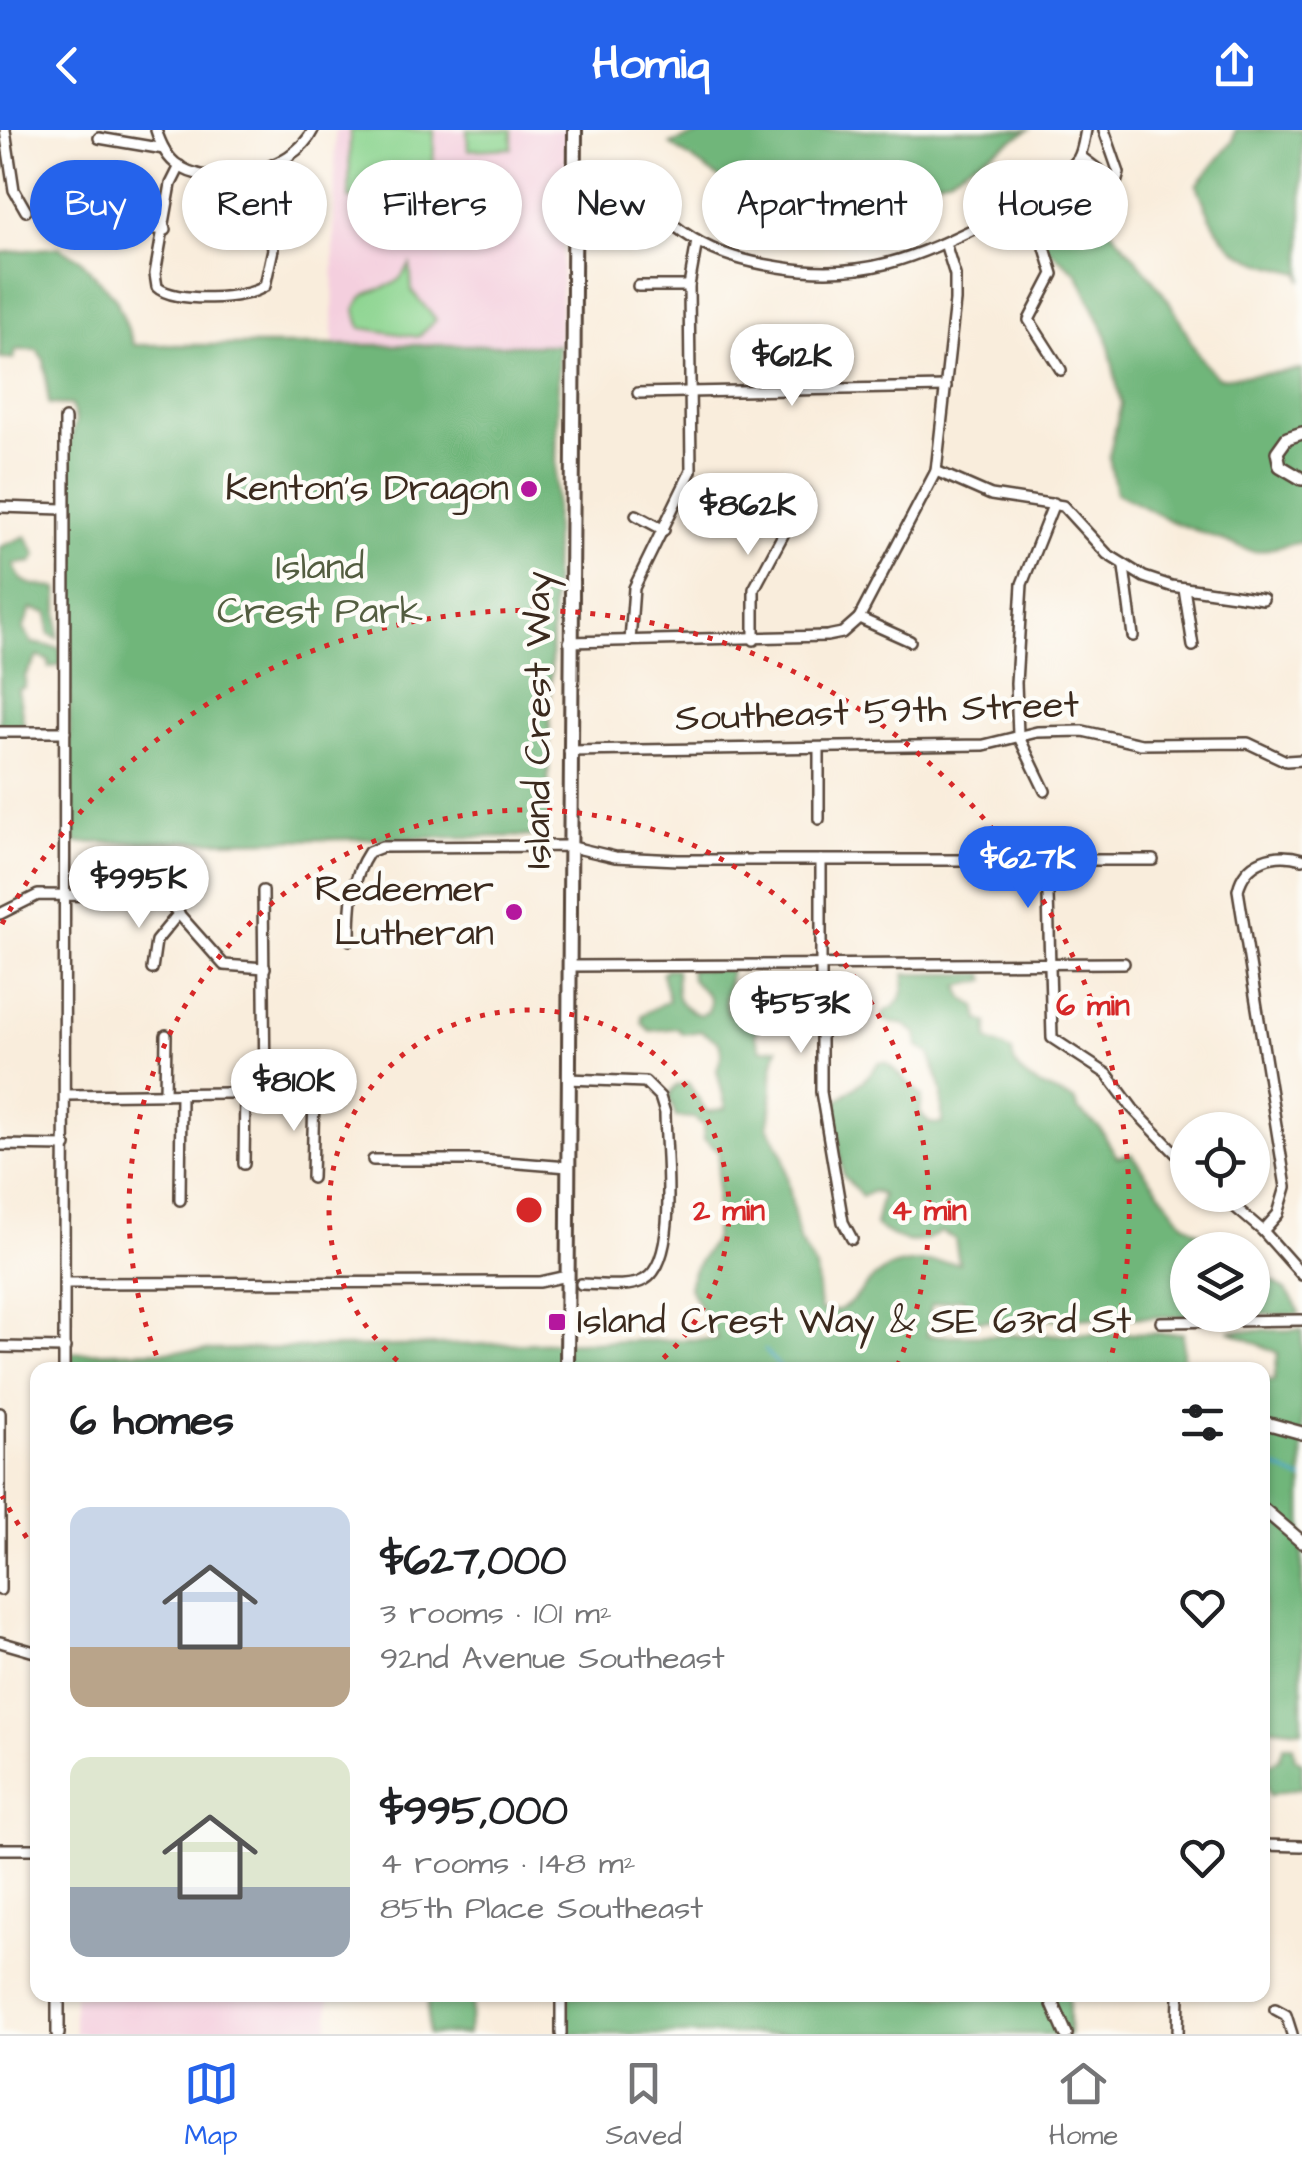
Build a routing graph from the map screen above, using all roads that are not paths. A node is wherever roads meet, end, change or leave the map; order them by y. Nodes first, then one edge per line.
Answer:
1 (6, 130) edge
2 (156, 130) edge
3 (313, 130) edge
4 (575, 130) edge
5 (1086, 130) edge
6 (1104, 130) edge
7 (99, 138) dead end
8 (164, 149) junction
9 (1080, 156) junction
10 (282, 160) edge
11 (574, 160) edge
12 (1075, 160) edge
13 (180, 166) joint
14 (26, 211) dead end
15 (682, 229) edge
16 (162, 230) edge
17 (166, 230) junction
18 (963, 234) edge
19 (697, 241) junction
20 (945, 243) junction
21 (273, 250) edge
22 (572, 250) edge
23 (1046, 250) edge
24 (638, 286) dead end
25 (689, 286) junction
26 (1061, 370) dead end
27 (946, 387) junction
28 (638, 392) dead end
29 (691, 392) junction
30 (64, 419) dead end
31 (1302, 433) edge
32 (936, 471) junction
33 (1302, 479) edge
34 (806, 492) dead end
35 (1054, 503) junction
36 (0, 508) edge
37 (64, 509) junction
38 (636, 515) dead end
39 (664, 530) junction
40 (1124, 566) junction
41 (1184, 588) junction
42 (1263, 599) dead end
43 (859, 618) junction
44 (1132, 636) dead end
45 (754, 640) junction
46 (910, 640) dead end
47 (630, 641) junction
48 (569, 642) junction
49 (1193, 646) dead end
50 (0, 732) edge
51 (65, 732) junction
52 (1018, 736) junction
53 (819, 749) junction
54 (569, 751) junction
55 (1302, 760) edge
56 (1045, 791) dead end
57 (819, 818) dead end
58 (568, 846) junction
59 (1302, 859) edge
60 (821, 860) junction
61 (1048, 860) junction
62 (1153, 860) dead end
63 (263, 891) dead end
64 (67, 894) junction
65 (179, 913) junction
66 (0, 914) edge
67 (350, 940) dead end
68 (1124, 962) dead end
69 (1047, 963) junction
70 (820, 964) junction
71 (569, 966) junction
72 (266, 968) junction
73 (152, 969) dead end
74 (166, 1035) dead end
75 (568, 1079) junction
76 (245, 1092) junction
77 (264, 1092) junction
78 (165, 1094) junction
79 (181, 1094) junction
80 (66, 1096) junction
81 (0, 1145) edge
82 (66, 1146) junction
83 (1170, 1147) edge
84 (372, 1160) dead end
85 (244, 1164) dead end
86 (568, 1167) junction
87 (312, 1178) dead end
88 (180, 1200) dead end
89 (1241, 1212) edge
90 (1263, 1231) junction
91 (852, 1239) dead end
92 (1302, 1275) edge
93 (567, 1276) junction
94 (66, 1283) junction
95 (581, 1284) dead end
96 (1302, 1320) edge
97 (1161, 1322) dead end
98 (0, 1347) edge
99 (65, 1348) junction
100 (64, 1362) edge
101 (567, 1362) edge
102 (1, 1413) edge
103 (1270, 1424) edge
104 (1302, 1433) edge
105 (1270, 1515) edge
106 (1302, 1542) edge
107 (0, 1590) edge
108 (0, 1642) edge
109 (30, 1651) edge
110 (1270, 1845) edge
111 (1302, 1846) edge
112 (0, 1849) edge
113 (30, 1849) edge
114 (58, 2002) edge
115 (561, 2002) edge
116 (1053, 2002) edge
117 (1179, 2002) edge
118 (1275, 2009) dead end
119 (58, 2034) edge
120 (561, 2034) edge
121 (1066, 2034) edge
122 (1178, 2034) edge
123 (1292, 2034) edge

1 - 14 street
2 - 8 street
3 - 10 street
4 - 11 main road, Island Crest Way
5 - 9 street
6 - 9 street
7 - 8 street
8 - 13 street
9 - 12 street
13 - 17 street
15 - 19 street
16 - 17 street
17 - 21 street
18 - 20 street
19 - 20 street
19 - 25 street
20 - 27 street
22 - 48 main road, Island Crest Way
23 - 26 street
24 - 25 street
25 - 29 street
27 - 29 street
27 - 32 street
28 - 29 street
29 - 39 street
30 - 37 street
31 - 33 street
32 - 35 street
32 - 43 street
34 - 45 street
35 - 40 street
35 - 52 street
36 - 37 street
37 - 51 street
38 - 39 street
39 - 47 street
40 - 41 street
40 - 44 street
41 - 42 street
41 - 49 street
43 - 45 street
43 - 46 street
45 - 47 street
47 - 48 street
48 - 54 main road, Island Crest Way
50 - 51 street
51 - 64 street
52 - 53 street, Southeast 59th Street
52 - 55 street, Southeast 59th Street
52 - 56 street
53 - 54 street, Southeast 59th Street
53 - 57 street
54 - 58 main road, Island Crest Way
58 - 60 street
58 - 67 street
58 - 71 main road, Island Crest Way
59 - 90 street
60 - 61 street
60 - 70 street
61 - 62 street
61 - 69 street
63 - 72 street
64 - 65 street
64 - 66 street
64 - 80 street
65 - 72 street
65 - 73 street
68 - 69 street
69 - 70 street
69 - 83 street
70 - 71 street
70 - 91 street
71 - 75 main road, Island Crest Way
72 - 77 street
74 - 78 street
75 - 86 main road, Island Crest Way
75 - 95 street
76 - 77 street
76 - 79 street
76 - 85 street
77 - 87 street
78 - 79 street
78 - 80 street
79 - 88 street
80 - 82 street
81 - 82 street
82 - 94 street
84 - 86 street
86 - 93 main road, Island Crest Way
89 - 90 street
90 - 92 street
93 - 94 street
93 - 101 main road, Island Crest Way
94 - 99 street
96 - 97 street
98 - 99 street
99 - 100 street
102 - 107 street
103 - 104 street
105 - 106 street
108 - 109 street
110 - 111 street
112 - 113 street
114 - 119 street
115 - 120 street
116 - 121 street
117 - 122 street
118 - 123 street

